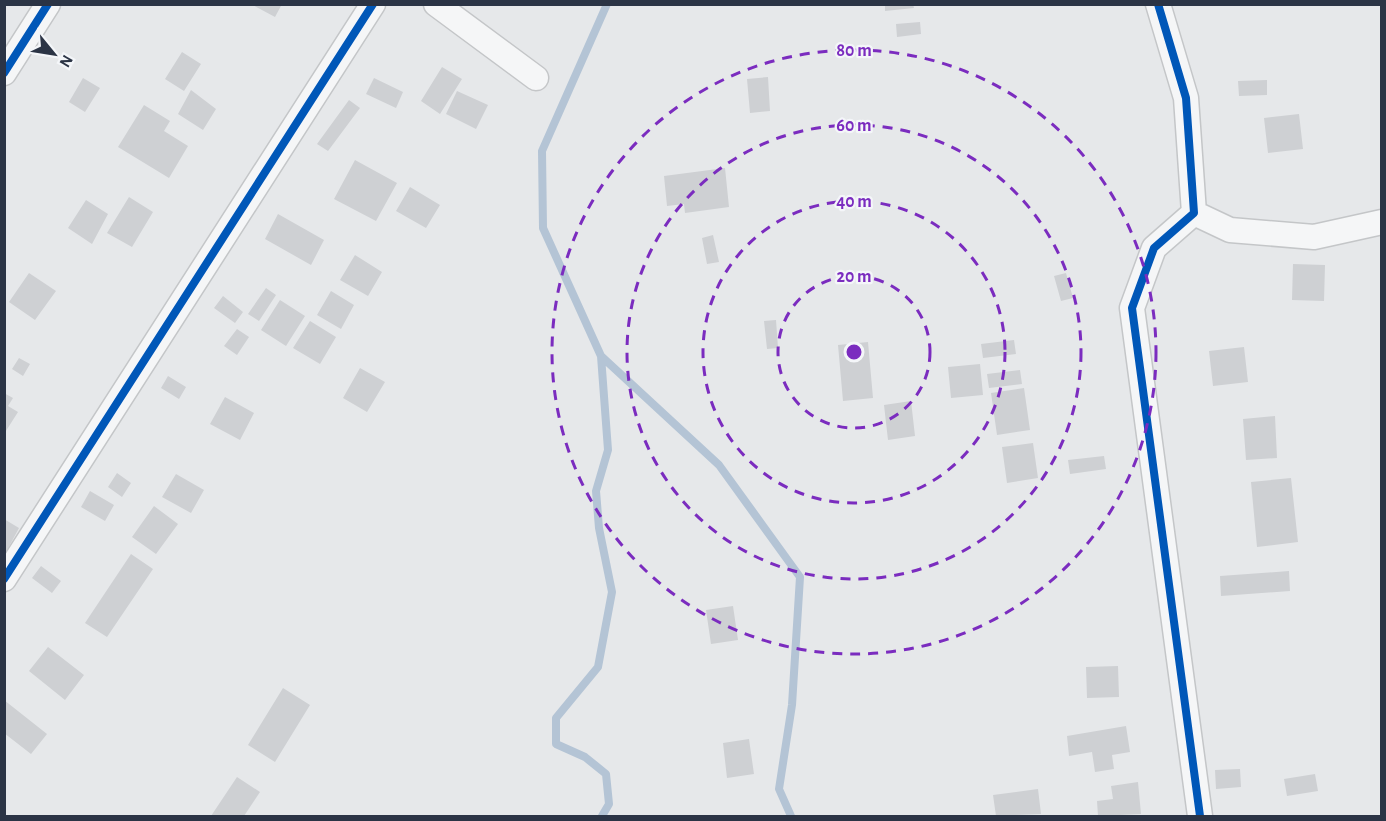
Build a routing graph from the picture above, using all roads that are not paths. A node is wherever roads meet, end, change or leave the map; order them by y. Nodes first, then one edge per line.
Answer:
1 (48, 4) edge
2 (373, 4) edge
3 (436, 4) edge
4 (1158, 4) edge
5 (4, 73) edge
6 (536, 78) dead end
7 (1194, 213) junction
8 (1382, 222) edge
9 (4, 579) edge
10 (1200, 816) edge

1 - 5 street
2 - 9 street
3 - 6 street
4 - 7 street
7 - 8 street
7 - 10 street

